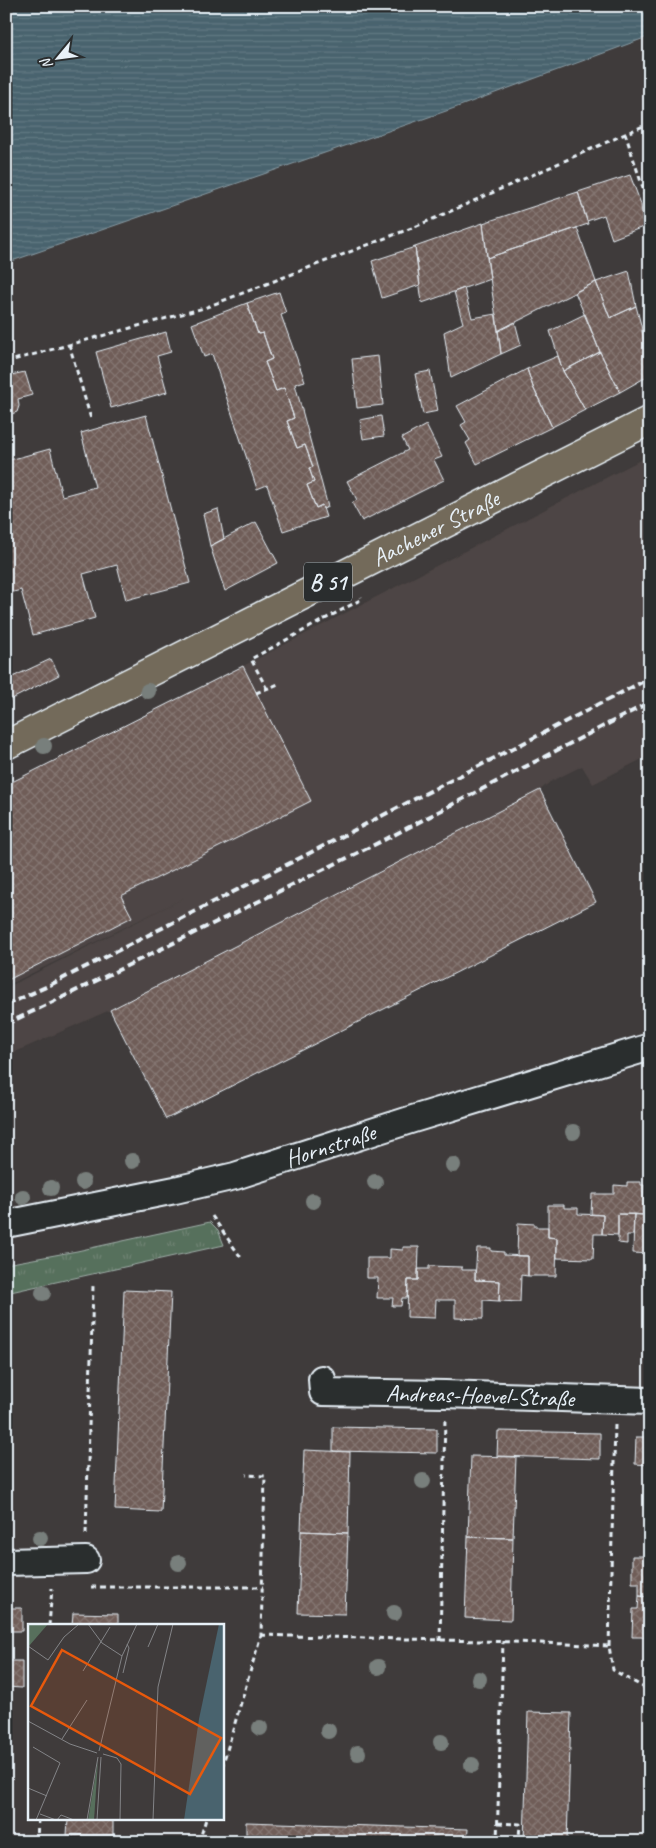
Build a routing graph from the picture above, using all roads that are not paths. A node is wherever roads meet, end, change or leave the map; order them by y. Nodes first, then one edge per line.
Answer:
1 (650, 420) edge
2 (6, 745) edge
3 (650, 1047) edge
4 (6, 1224) edge
5 (322, 1379) dead end
6 (650, 1401) edge
7 (86, 1560) road end
8 (6, 1562) edge

1 - 2 main road, Aachener Straße / B 51
3 - 4 street, Hornstraße
5 - 6 street, Andreas-Hoevel-Straße
7 - 8 street

